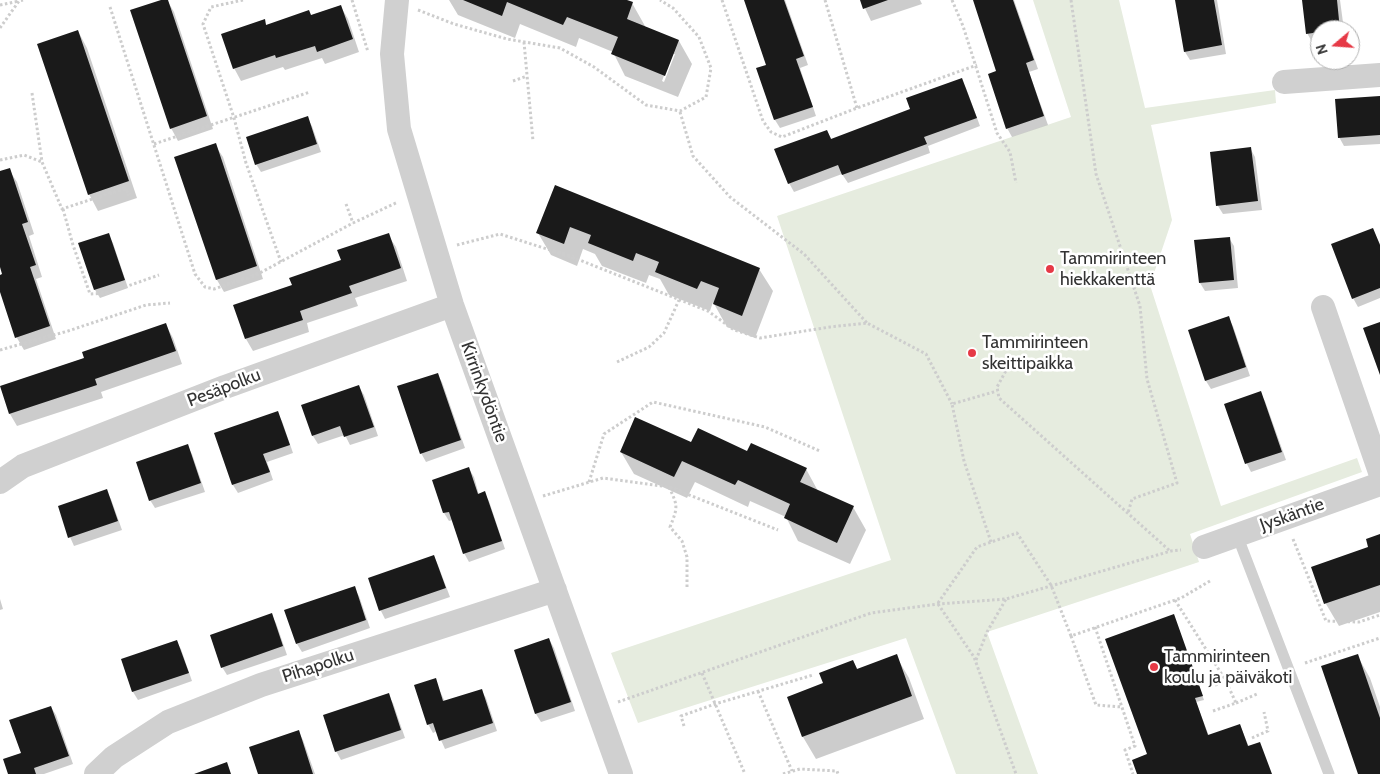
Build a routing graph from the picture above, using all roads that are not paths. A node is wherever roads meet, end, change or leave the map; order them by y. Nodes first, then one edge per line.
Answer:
1 (405, 4) edge
2 (1380, 75) edge
3 (1284, 82) dead end
4 (452, 305) junction
5 (1323, 307) dead end
6 (1380, 472) edge
7 (0, 482) edge
8 (1380, 484) edge
9 (1237, 535) junction
10 (1204, 546) dead end
11 (556, 590) junction
12 (96, 774) edge
13 (622, 774) edge
14 (1329, 774) edge

1 - 4 street, Kirrinkydöntie
2 - 3 street
4 - 7 street, Pesäpolku
4 - 11 street, Kirrinkydöntie
5 - 6 street
8 - 9 street, Jyskäntie
9 - 10 street, Jyskäntie
9 - 14 lane
11 - 12 street, Pihapolku
11 - 13 street, Kirrinkydöntie

